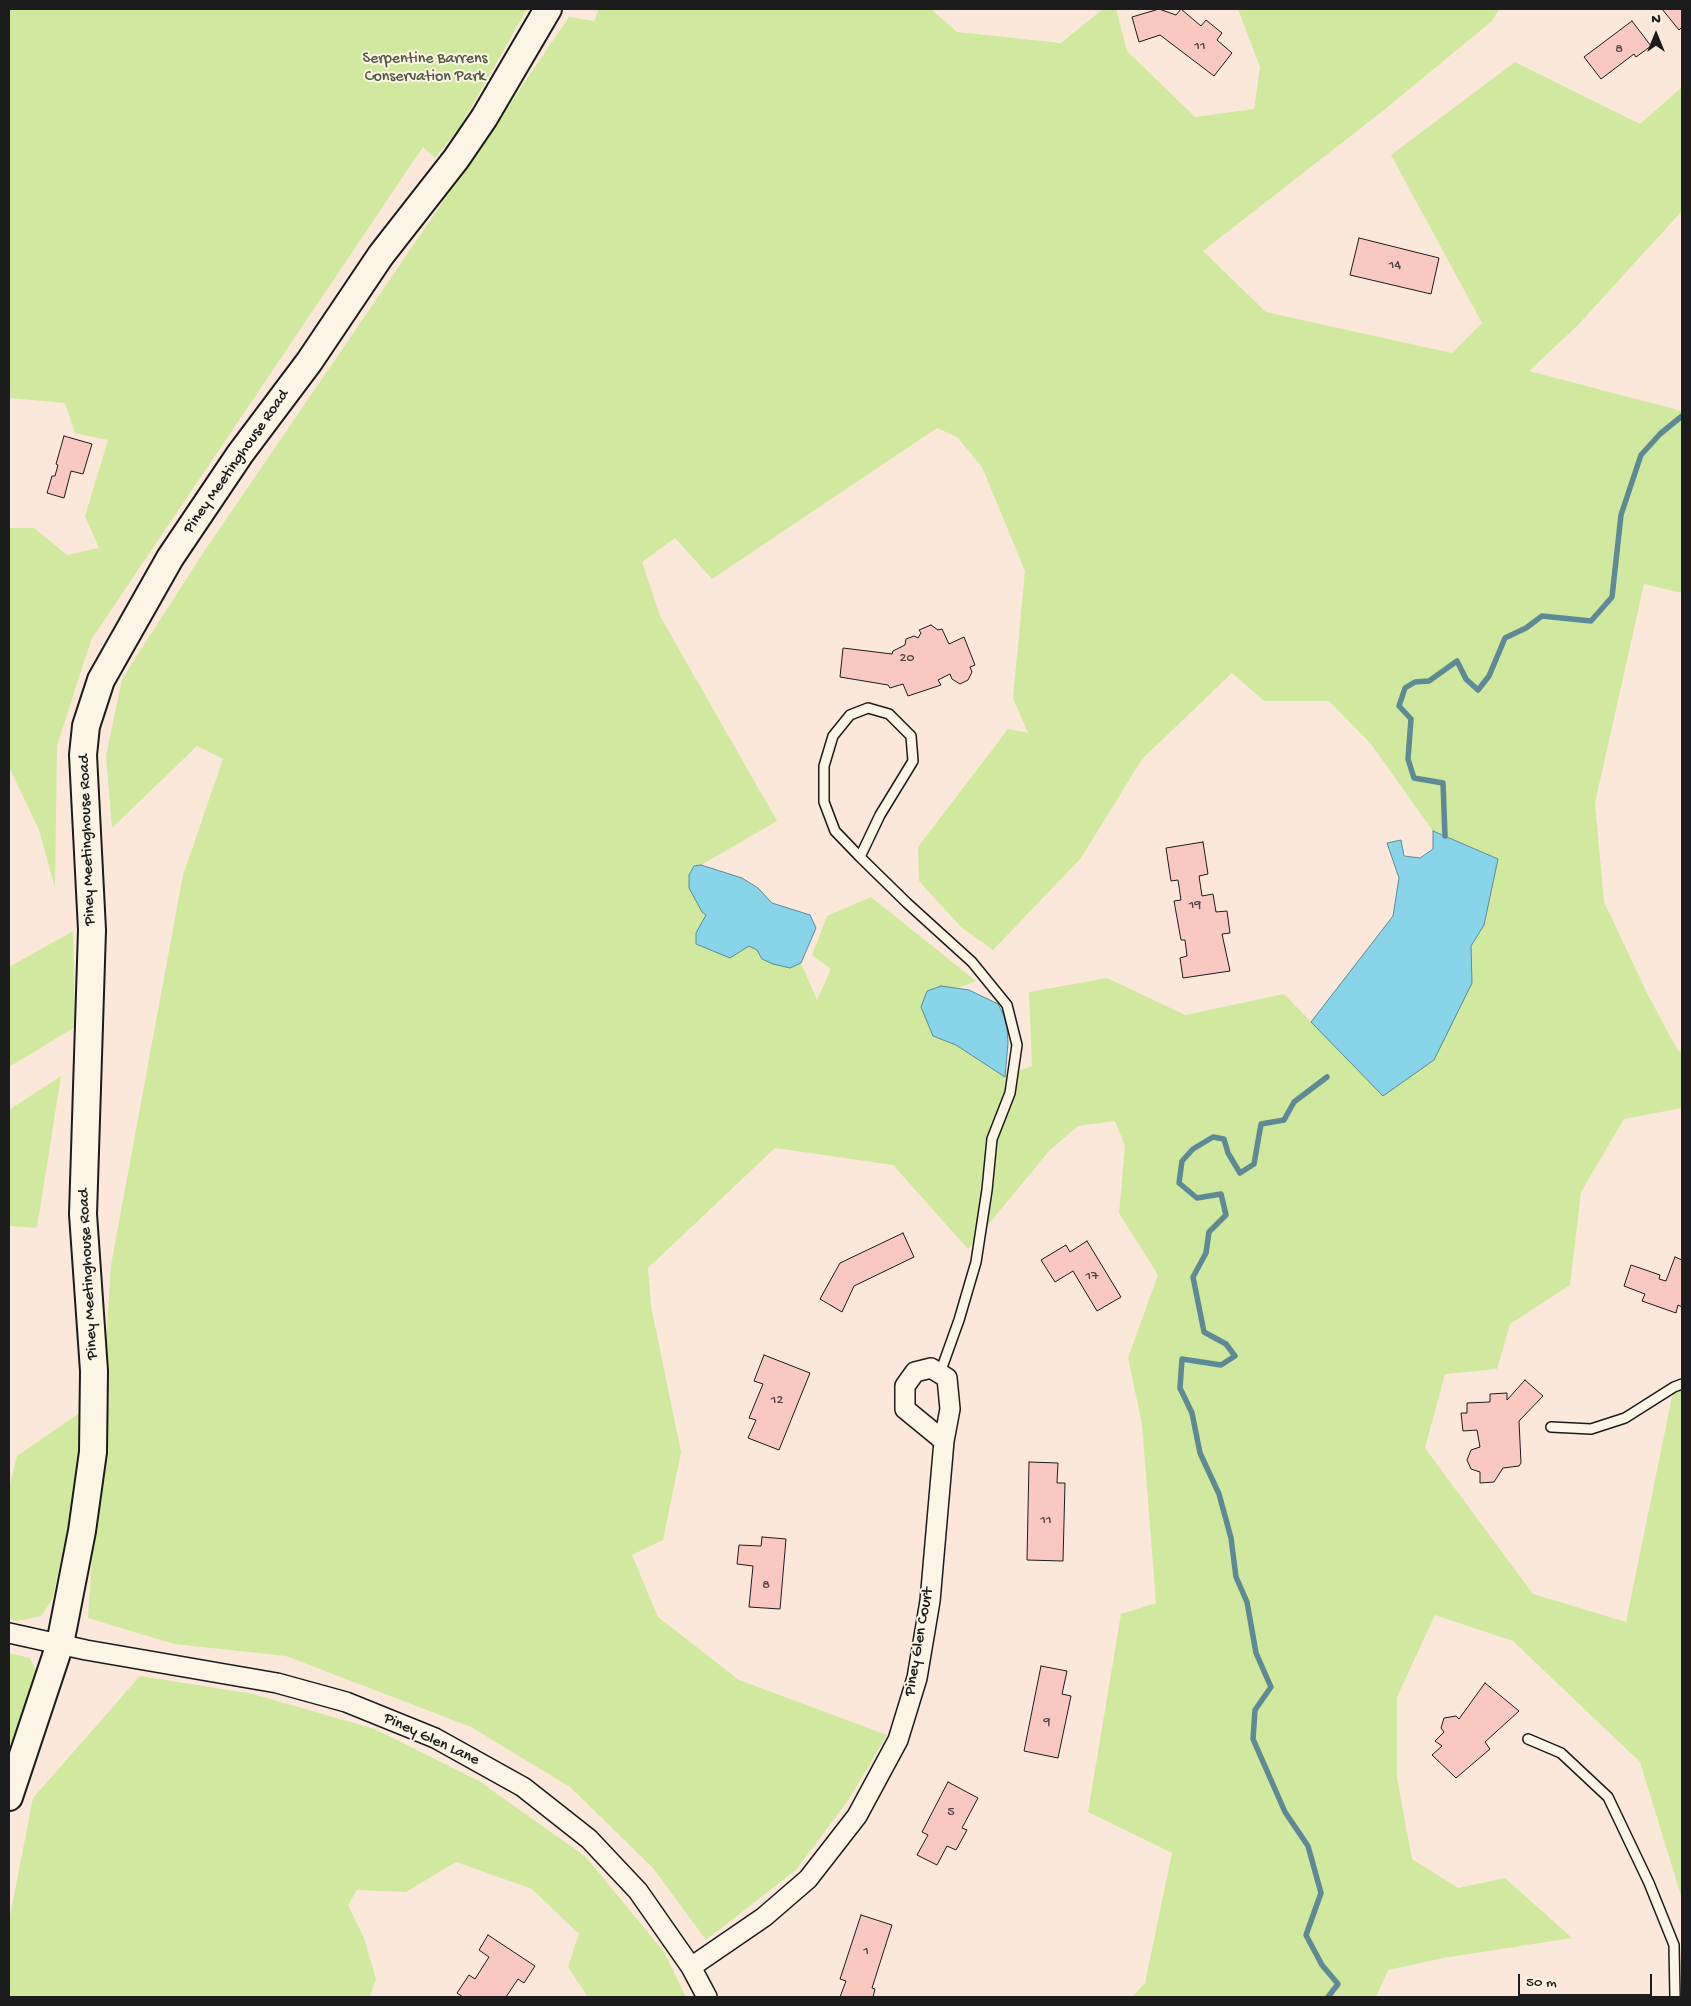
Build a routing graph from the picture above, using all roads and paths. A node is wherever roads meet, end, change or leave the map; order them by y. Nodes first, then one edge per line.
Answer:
1 (548, 9) edge
2 (860, 857) junction
3 (940, 1374) junction
4 (1682, 1384) edge
5 (1551, 1427) dead end
6 (944, 1441) junction
7 (9, 1633) edge
8 (60, 1644) junction
9 (1528, 1739) dead end
10 (9, 1797) edge
11 (691, 1967) junction
12 (707, 1997) edge
13 (1675, 1997) edge

1 - 8 main road, Piney Meetinghouse Road
2 - 2 lane
2 - 3 lane
3 - 6 street, Piney Glen Court
3 - 6 street
4 - 5 lane
6 - 11 street, Piney Glen Court
7 - 8 street, Piney Glen Lane
8 - 10 main road, Piney Meetinghouse Road
8 - 11 street, Piney Glen Lane
9 - 13 lane
11 - 12 street, Piney Glen Lane

